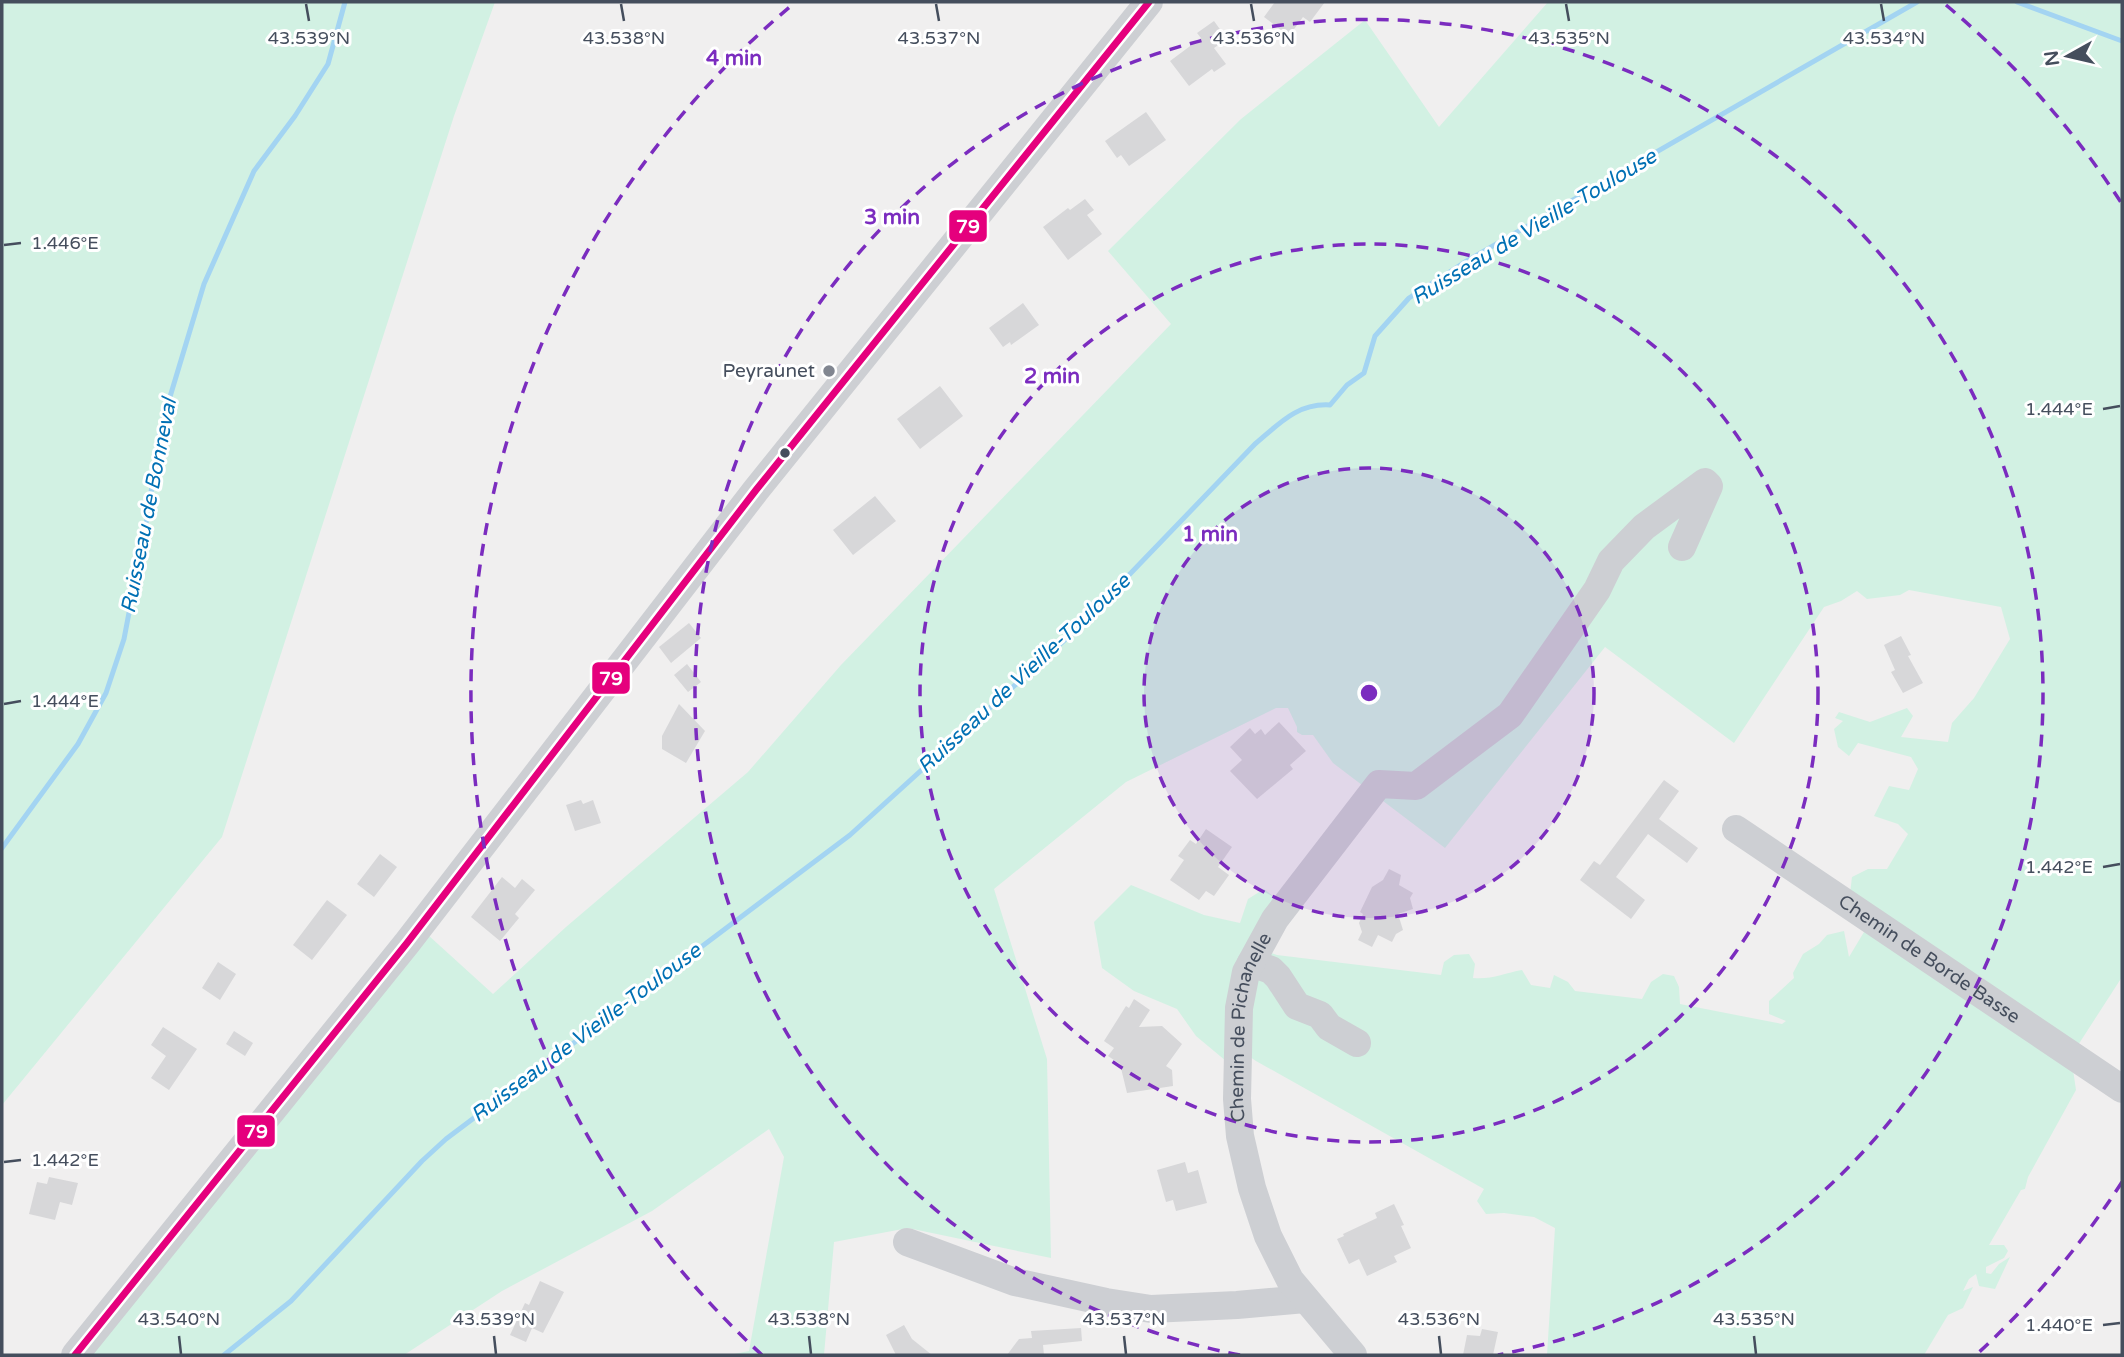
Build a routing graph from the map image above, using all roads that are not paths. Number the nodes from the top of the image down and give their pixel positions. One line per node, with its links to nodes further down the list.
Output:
1 (1149, 2): 9 (street)
2 (1682, 547): 4 (street, Chemin de Pichanelle)
3 (1736, 829): 6 (street, Chemin de Borde Basse)
4 (1251, 963): 5 (street); 8 (street, Chemin de Pichanelle)
5 (1350, 1031)
6 (2122, 1089)
7 (907, 1242): 8 (street)
8 (1306, 1299): 10 (street, Chemin de Pichanelle)
9 (75, 1355)
10 (1353, 1355)

